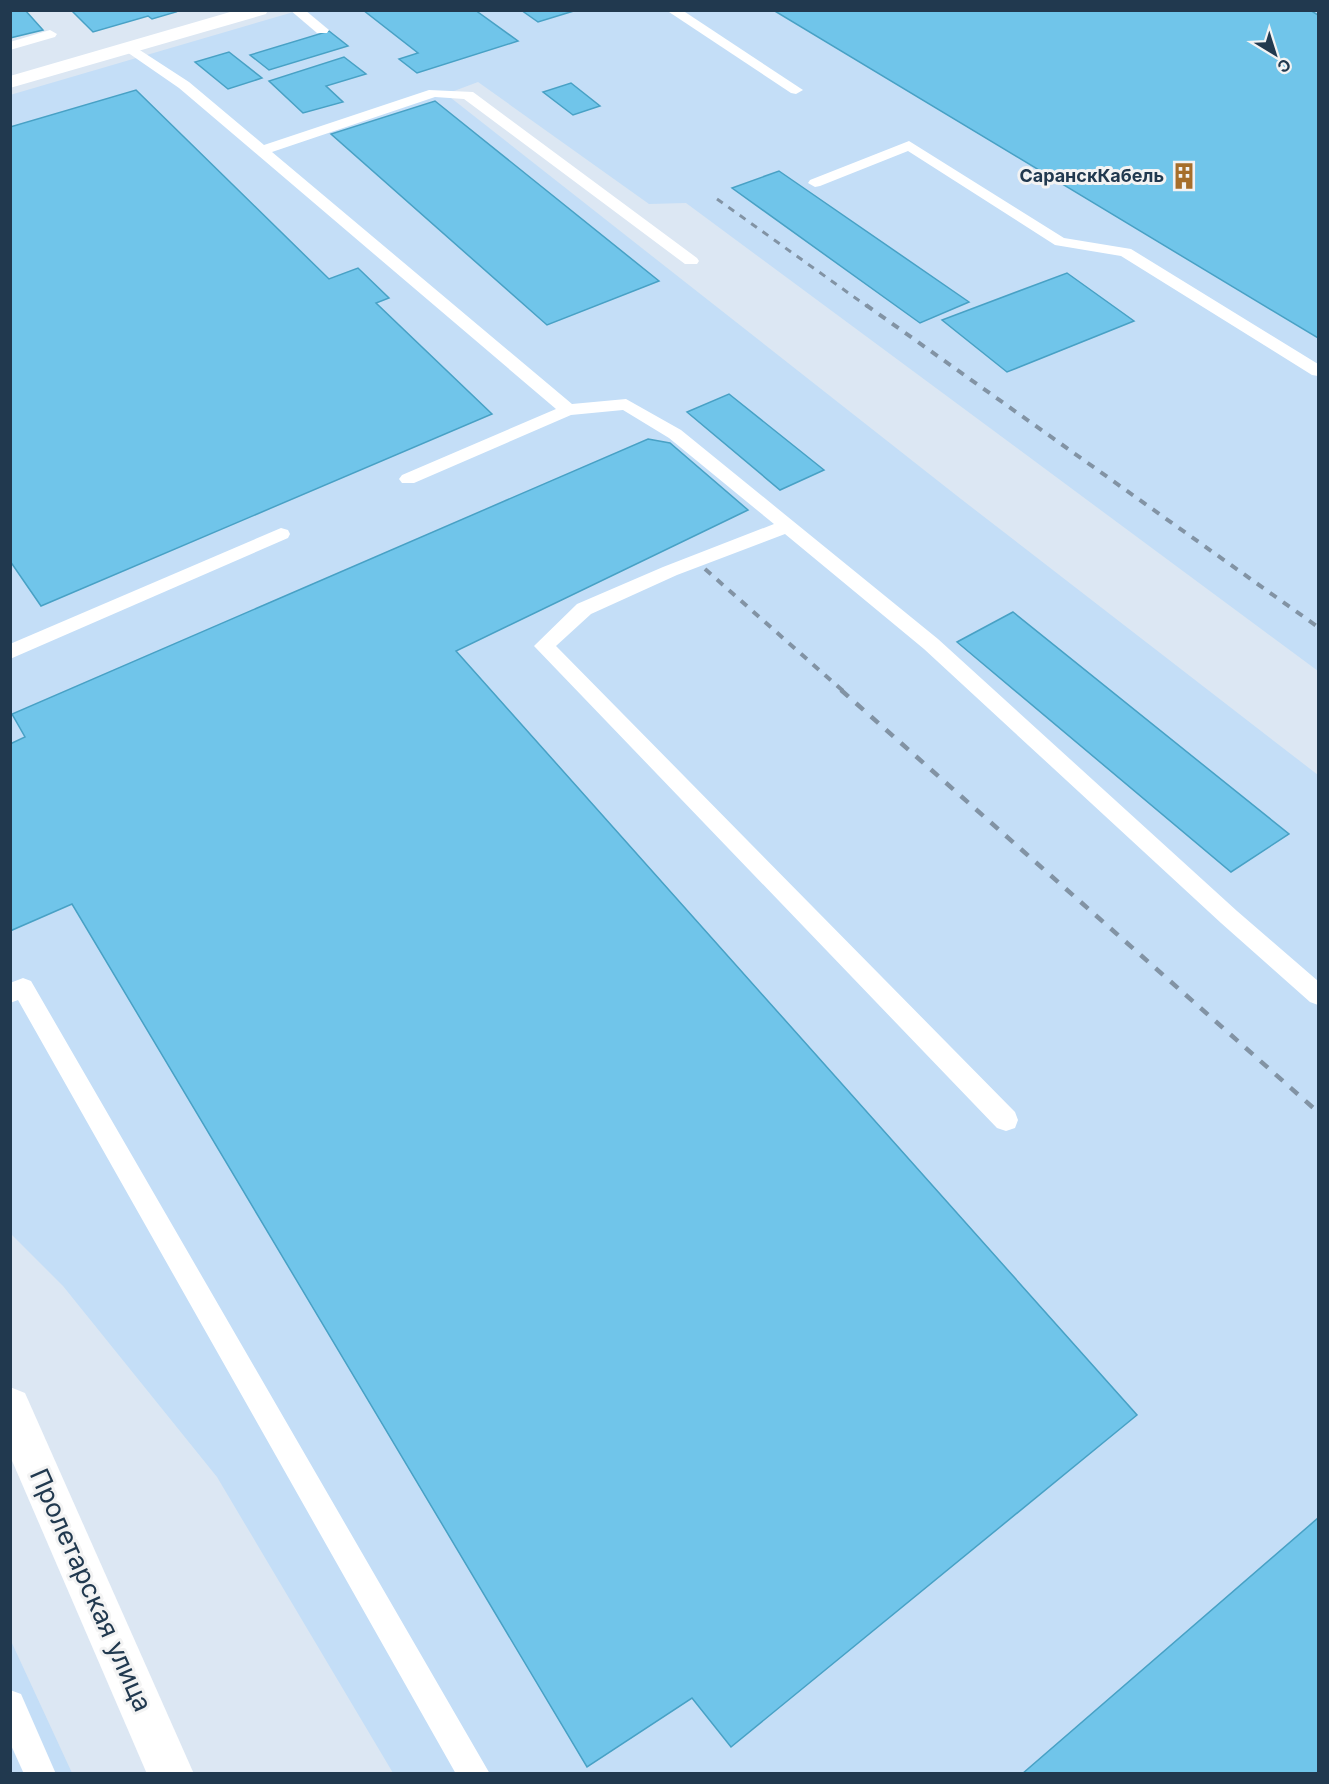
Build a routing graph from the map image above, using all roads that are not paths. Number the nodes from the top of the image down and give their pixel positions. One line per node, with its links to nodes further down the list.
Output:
1 (259, 10): 7 (street)
2 (296, 10): 4 (lane)
3 (672, 10): 9 (lane)
4 (322, 30)
5 (50, 34): 6 (lane)
6 (10, 46)
7 (129, 47): 8 (street); 10 (lane)
8 (10, 81)
9 (796, 90)
10 (262, 150): 12 (lane); 14 (lane)
11 (815, 183): 13 (lane)
12 (691, 261)
13 (1318, 371)
14 (568, 410): 15 (lane); 16 (lane)
15 (408, 479)
16 (787, 526): 20 (lane); 21 (lane)
17 (281, 534): 18 (lane)
18 (10, 652)
19 (10, 993): 26 (lane)
20 (1318, 995)
21 (1006, 1120)
22 (10, 1407): 25 (street, Пролетарская улица)
23 (10, 1705): 24 (lane)
24 (40, 1773)
25 (171, 1773)
26 (474, 1773)

